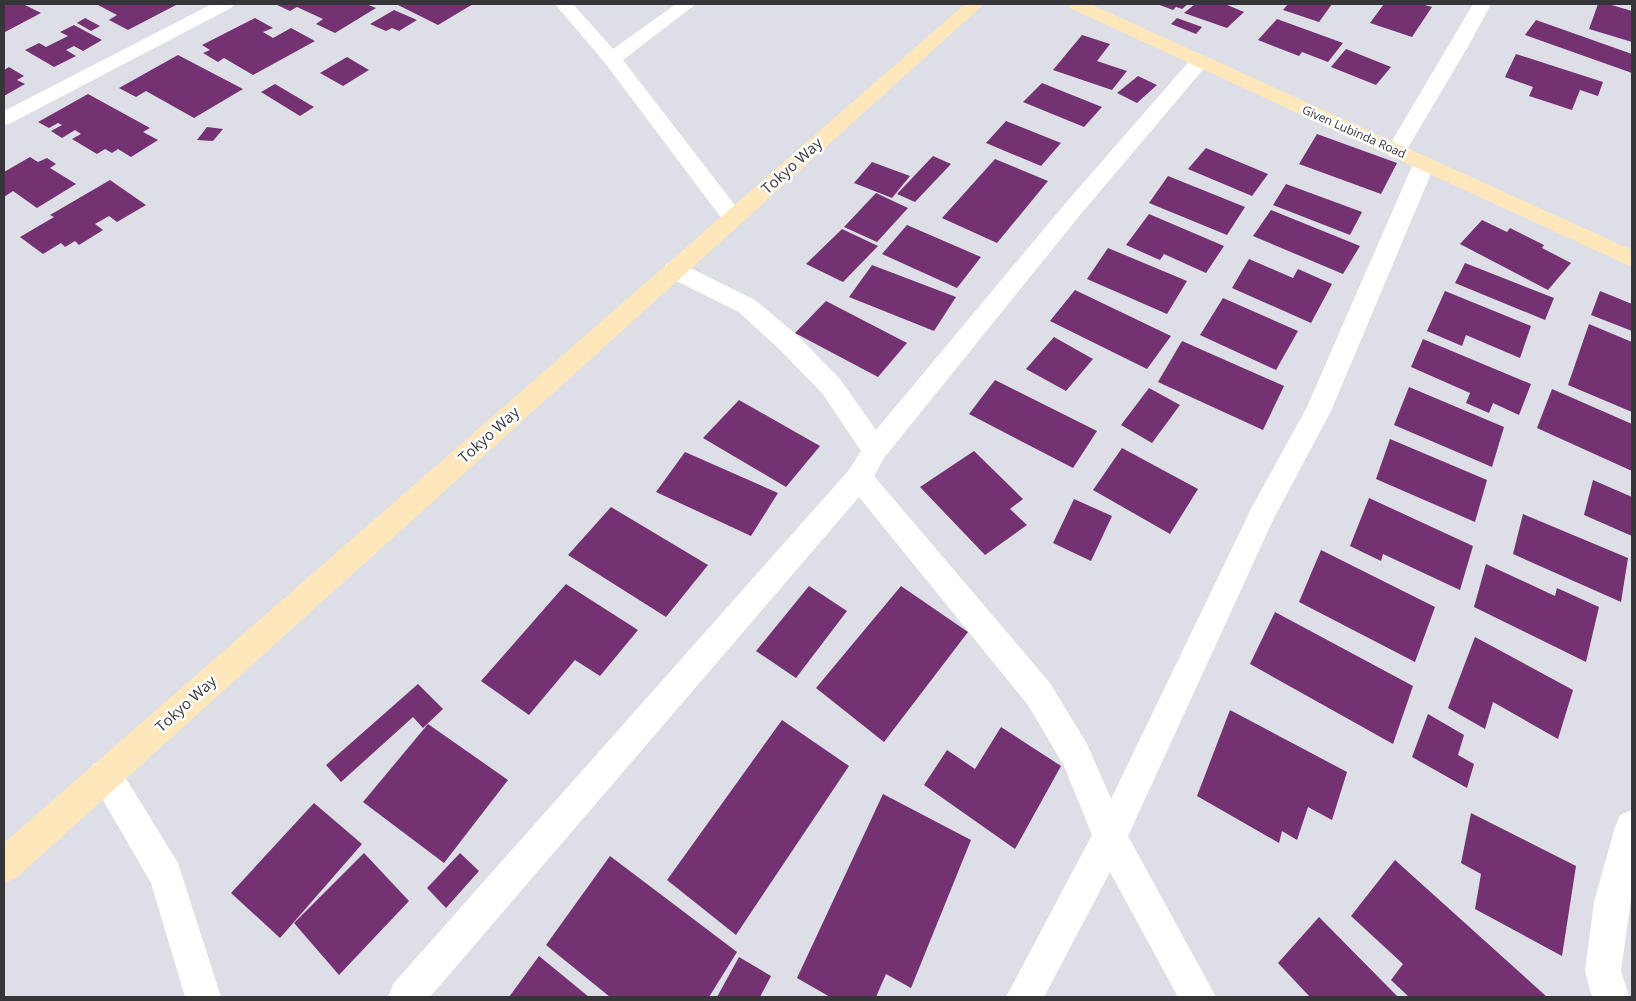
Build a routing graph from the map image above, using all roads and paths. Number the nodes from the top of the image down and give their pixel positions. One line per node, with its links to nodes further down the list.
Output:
1 (225, 4): 9 (street)
2 (564, 4): 7 (street)
3 (687, 4): 7 (street)
4 (975, 4): 12 (main road, Tokyo Way)
5 (1076, 4): 8 (main road, Given Lubinda Road)
6 (1482, 4): 10 (street)
7 (612, 59): 12 (street)
8 (1199, 62): 10 (main road, Given Lubinda Road); 15 (street)
9 (4, 119)
10 (1396, 151): 11 (main road, Given Lubinda Road)
11 (1424, 164): 13 (main road, Given Lubinda Road); 19 (street)
12 (734, 218): 14 (main road, Tokyo Way)
13 (1632, 259)
14 (674, 270): 15 (street); 17 (main road, Tokyo Way)
15 (875, 450): 16 (street)
16 (859, 478): 19 (street); 22 (street)
17 (105, 776): 20 (main road, Tokyo Way); 21 (street)
18 (1632, 827): 25 (street)
19 (1110, 837): 23 (street); 24 (street)
20 (4, 866)
21 (204, 997)
22 (406, 997)
23 (1024, 997)
24 (1198, 997)
25 (1610, 997)

